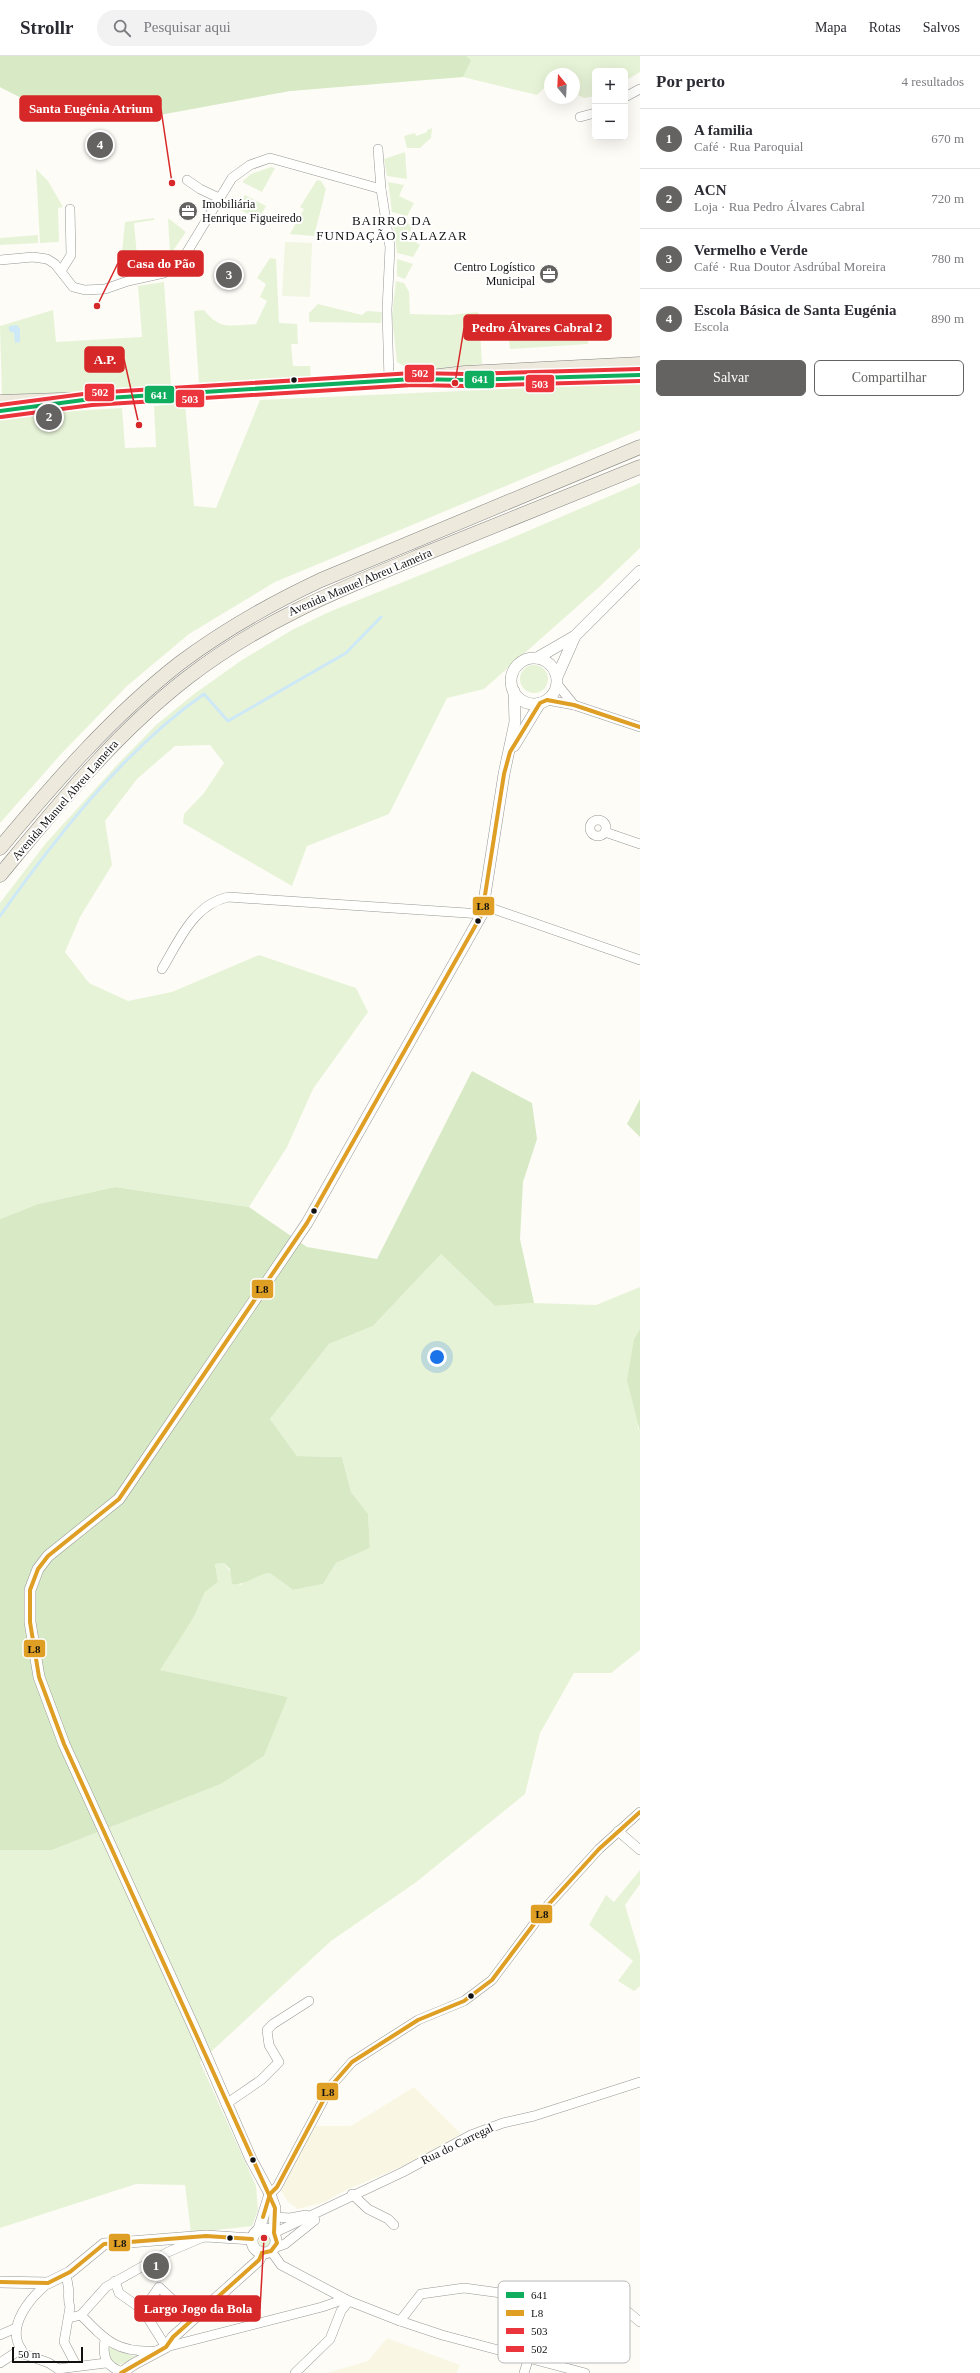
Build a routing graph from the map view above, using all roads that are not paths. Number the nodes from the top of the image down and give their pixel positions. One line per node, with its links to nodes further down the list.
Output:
1 (640, 89): 2 (street)
2 (628, 95)
3 (592, 114): 4 (street)
4 (580, 117)
5 (378, 149): 7 (street)
6 (187, 180): 8 (street)
7 (381, 189): 8 (street); 15 (street)
8 (219, 198): 11 (street)
9 (70, 209): 11 (street)
10 (0, 260): 11 (street)
11 (61, 271)
12 (640, 364): 14 (main road)
13 (640, 375): 14 (main road)
14 (413, 379): 15 (main road)
15 (389, 380): 16 (main road)
16 (91, 399): 17 (main road); 18 (main road)
17 (0, 402)
18 (0, 411)
19 (640, 447): 34 (main road, Avenida Manuel Abreu Lameira)
20 (640, 467): 22 (main road, Avenida Manuel Abreu Lameira)
21 (640, 473): 22 (main road)
22 (601, 482): 35 (main road, Avenida Manuel Abreu Lameira)
23 (640, 571): 24 (street)
24 (575, 636): 25 (street); 26 (street)
25 (537, 658): 26 (street); 27 (street)
26 (557, 681): 28 (street); 29 (street)
27 (514, 691): 28 (street); 31 (street)
28 (543, 701): 29 (street); 31 (street)
29 (574, 705): 30 (street)
30 (640, 727)
31 (510, 752): 36 (street)
32 (605, 832): 33 (street)
33 (640, 844)
34 (0, 848)
35 (0, 874)
36 (483, 910): 37 (street); 38 (street); 44 (street)
37 (640, 960)
38 (162, 969)
39 (640, 1812): 40 (street)
40 (618, 1831): 41 (street); 45 (street)
41 (640, 1850)
42 (309, 2001): 44 (street)
43 (640, 2082): 46 (street, Rua do Carregal)
44 (226, 2104): 45 (street)
45 (270, 2194): 48 (street); 50 (street)
46 (352, 2194): 47 (street, Rua do Carregal); 49 (street)
47 (326, 2209): 48 (street); 51 (street); 54 (street)
48 (275, 2217): 51 (street)
49 (394, 2225)
50 (259, 2230): 51 (street); 53 (street)
51 (274, 2234): 54 (street)
52 (206, 2236): 53 (street); 55 (street); 56 (street)
53 (252, 2239): 54 (street)
54 (269, 2251): 60 (street); 65 (street)
55 (65, 2275): 58 (street); 64 (street)
56 (115, 2281): 61 (street); 63 (street)
57 (0, 2282): 58 (street)
58 (48, 2283): 68 (street)
59 (498, 2293): 66 (street)
60 (347, 2300): 66 (street); 72 (street); 81 (street)
61 (143, 2310): 65 (street); 72 (street)
62 (630, 2314): 67 (street)
63 (81, 2315): 64 (street); 70 (street)
64 (69, 2318): 78 (street)
65 (192, 2318): 72 (street)
66 (400, 2321): 73 (street)
67 (640, 2322)
68 (16, 2328): 69 (street); 71 (street)
69 (0, 2335)
70 (105, 2340): 72 (street); 75 (street)
71 (21, 2349): 74 (street); 79 (street)
72 (162, 2349): 80 (street)
73 (498, 2349)
74 (0, 2362)
75 (106, 2363): 78 (street); 80 (street)
76 (527, 2363): 82 (street)
77 (550, 2363): 83 (street)
78 (76, 2365): 79 (street)
79 (58, 2371)
80 (122, 2372)
81 (295, 2373)
82 (524, 2373)
83 (585, 2373)

